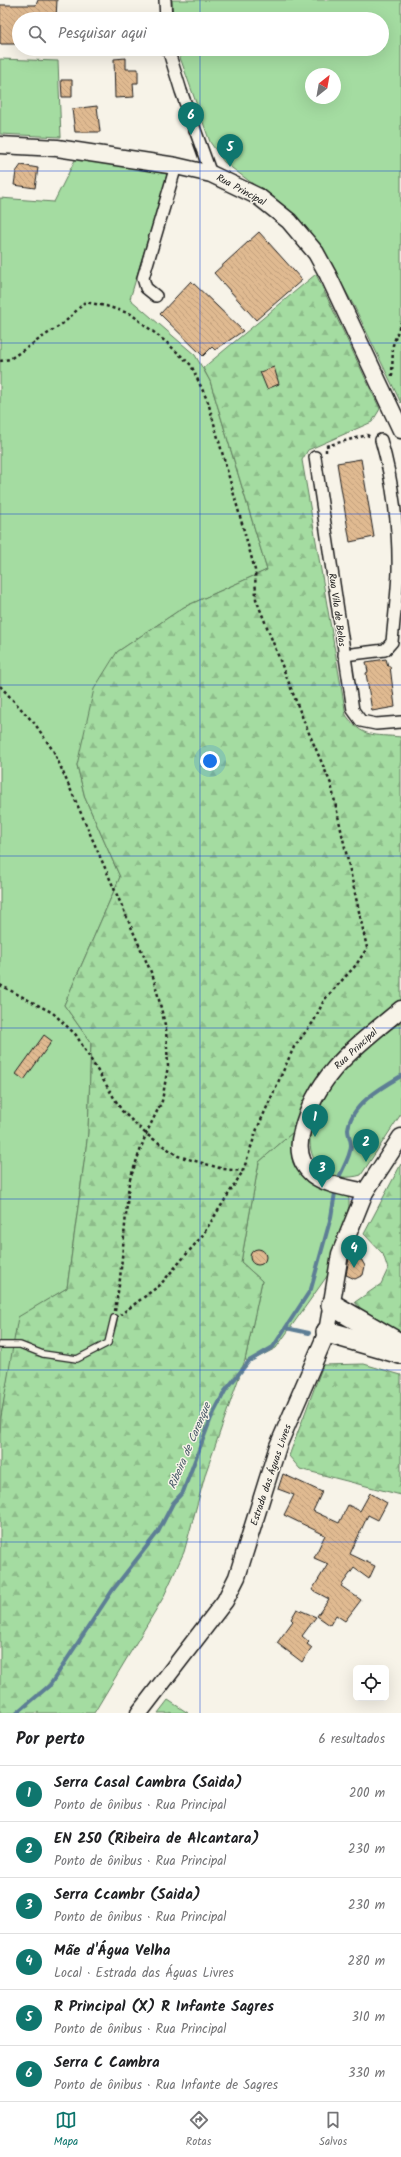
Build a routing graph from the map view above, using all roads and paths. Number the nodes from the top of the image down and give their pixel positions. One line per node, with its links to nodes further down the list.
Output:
1 (165, 0): 2 (street)
2 (166, 12)
3 (170, 56): 6 (street)
4 (0, 145): 5 (street, Rua Principal)
5 (176, 166): 6 (street, Rua Principal); 7 (street)
6 (211, 174): 11 (street, Rua Principal)
7 (156, 296)
8 (401, 322): 10 (path)
9 (0, 362): 21 (path)
10 (394, 383)
11 (401, 430)
12 (381, 440): 13 (path); 14 (street)
13 (315, 457): 14 (street, Rua Vila de Belas)
14 (344, 655): 16 (street, Rua Vila de Belas)
15 (0, 686): 19 (path)
16 (401, 722)
17 (0, 985): 19 (path)
18 (401, 1009): 22 (street, Rua Principal)
19 (146, 1134): 21 (path); 24 (path)
20 (401, 1137): 22 (street, Estrada das Águas Livres)
21 (243, 1171): 24 (path)
22 (365, 1192): 23 (street, Estrada das Águas Livres)
23 (332, 1305): 25 (street, Estrada das Águas Livres); 27 (highway)
24 (114, 1318): 26 (lane)
25 (327, 1332): 28 (highway); 29 (street, Estrada das Águas Livres)
26 (0, 1345)
27 (401, 1345)
28 (401, 1354)
29 (139, 1713)

